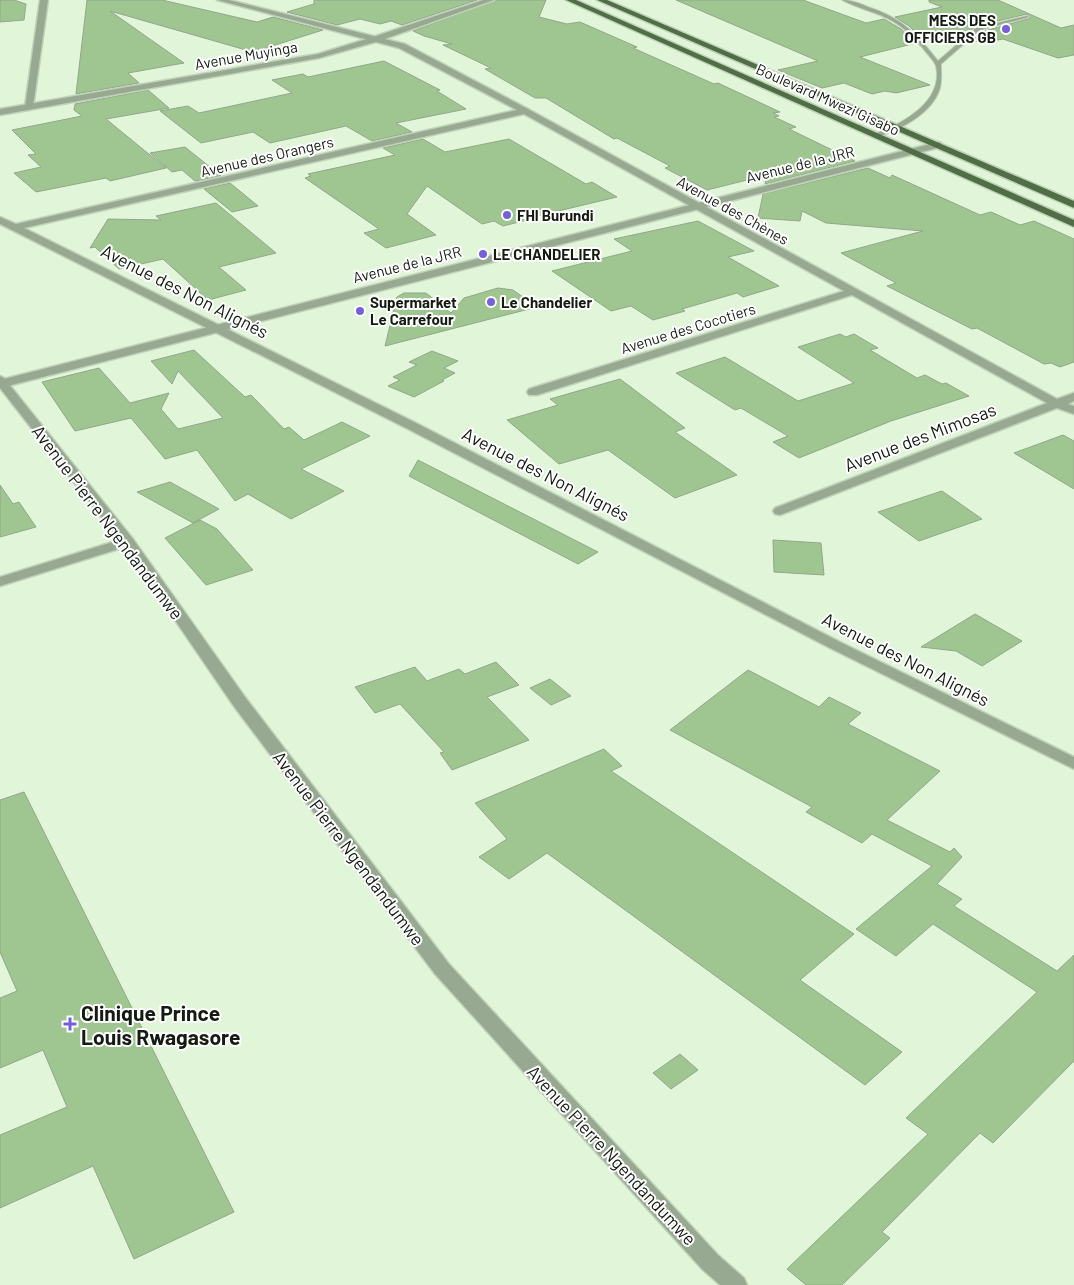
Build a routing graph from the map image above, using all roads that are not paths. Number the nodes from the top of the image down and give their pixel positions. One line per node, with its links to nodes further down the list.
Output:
1 (44, 0): 11 (street)
2 (221, 0): 7 (street, Avenue des Chènes)
3 (490, 0): 9 (street, Avenue Muyinga)
4 (570, 0): 15 (main road, Boulevard Mwezi Gisabo)
5 (601, 0): 14 (main road, Boulevard Mwezi Gisabo)
6 (844, 0): 10 (lane)
7 (246, 3): 9 (street, Avenue des Chènes)
8 (1027, 17): 10 (lane)
9 (376, 39): 11 (street, Avenue Muyinga); 12 (street, Avenue des Chènes)
10 (938, 64): 14 (lane)
11 (29, 107): 13 (street, Avenue Muyinga)
12 (525, 111): 19 (street, Avenue des Chènes); 22 (street, Avenue des Orangers)
13 (0, 112)
14 (898, 128): 15 (lane); 16 (main road, Boulevard Mwezi Gisabo)
15 (877, 135): 17 (main road, Boulevard Mwezi Gisabo)
16 (938, 145): 17 (street, Avenue de la JRR); 18 (main road, Boulevard Mwezi Gisabo)
17 (912, 152): 19 (street, Avenue de la JRR); 21 (main road, Boulevard Mwezi Gisabo)
18 (1074, 205)
19 (694, 206): 23 (street, Avenue des Chènes); 24 (street, Avenue de la JRR)
20 (0, 220): 22 (street, Avenue des Non Alignés)
21 (1074, 224)
22 (16, 227): 24 (street, Avenue des Non Alignés)
23 (852, 292): 26 (street, Avenue des Cocotiers); 28 (street, Avenue des Chènes)
24 (218, 328): 25 (street, Avenue de la JRR); 33 (street, Avenue des Non Alignés)
25 (1, 382): 31 (street, Avenue Pierre Ngendandumwe)
26 (533, 392)
27 (1074, 397): 28 (street, Avenue des Mimosas)
28 (1055, 403): 29 (street, Avenue des Chènes); 30 (street, Avenue des Mimosas)
29 (1074, 410)
30 (780, 511)
31 (128, 542): 32 (street); 34 (street, Avenue Pierre Ngendandumwe)
32 (0, 582)
33 (1074, 764)
34 (736, 1285)

